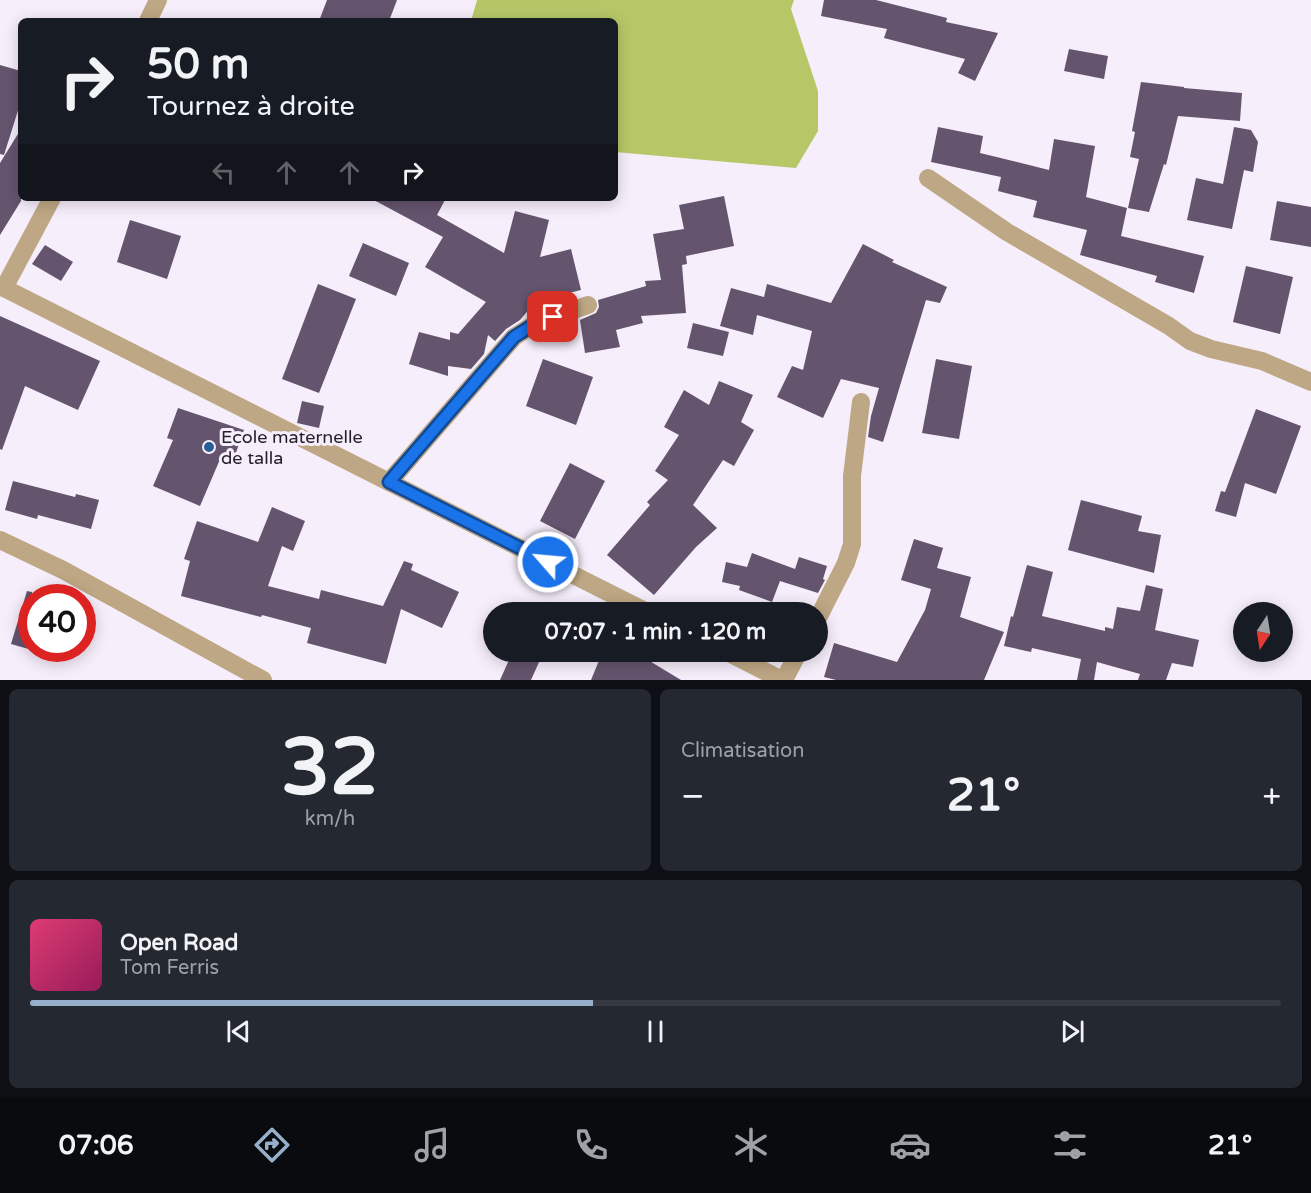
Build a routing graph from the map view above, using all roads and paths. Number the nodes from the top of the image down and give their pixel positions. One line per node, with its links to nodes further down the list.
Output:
1 (158, 0): 2 (street)
2 (149, 18)
3 (928, 177): 7 (street)
4 (50, 201): 5 (street)
5 (2, 287): 9 (street)
6 (588, 305): 9 (street)
7 (1311, 382)
8 (861, 402): 12 (street)
9 (389, 482): 11 (street)
10 (0, 540): 15 (street)
11 (627, 602)
12 (826, 602)
13 (747, 662): 16 (street)
14 (794, 662): 16 (street)
15 (264, 680)
16 (783, 680)

